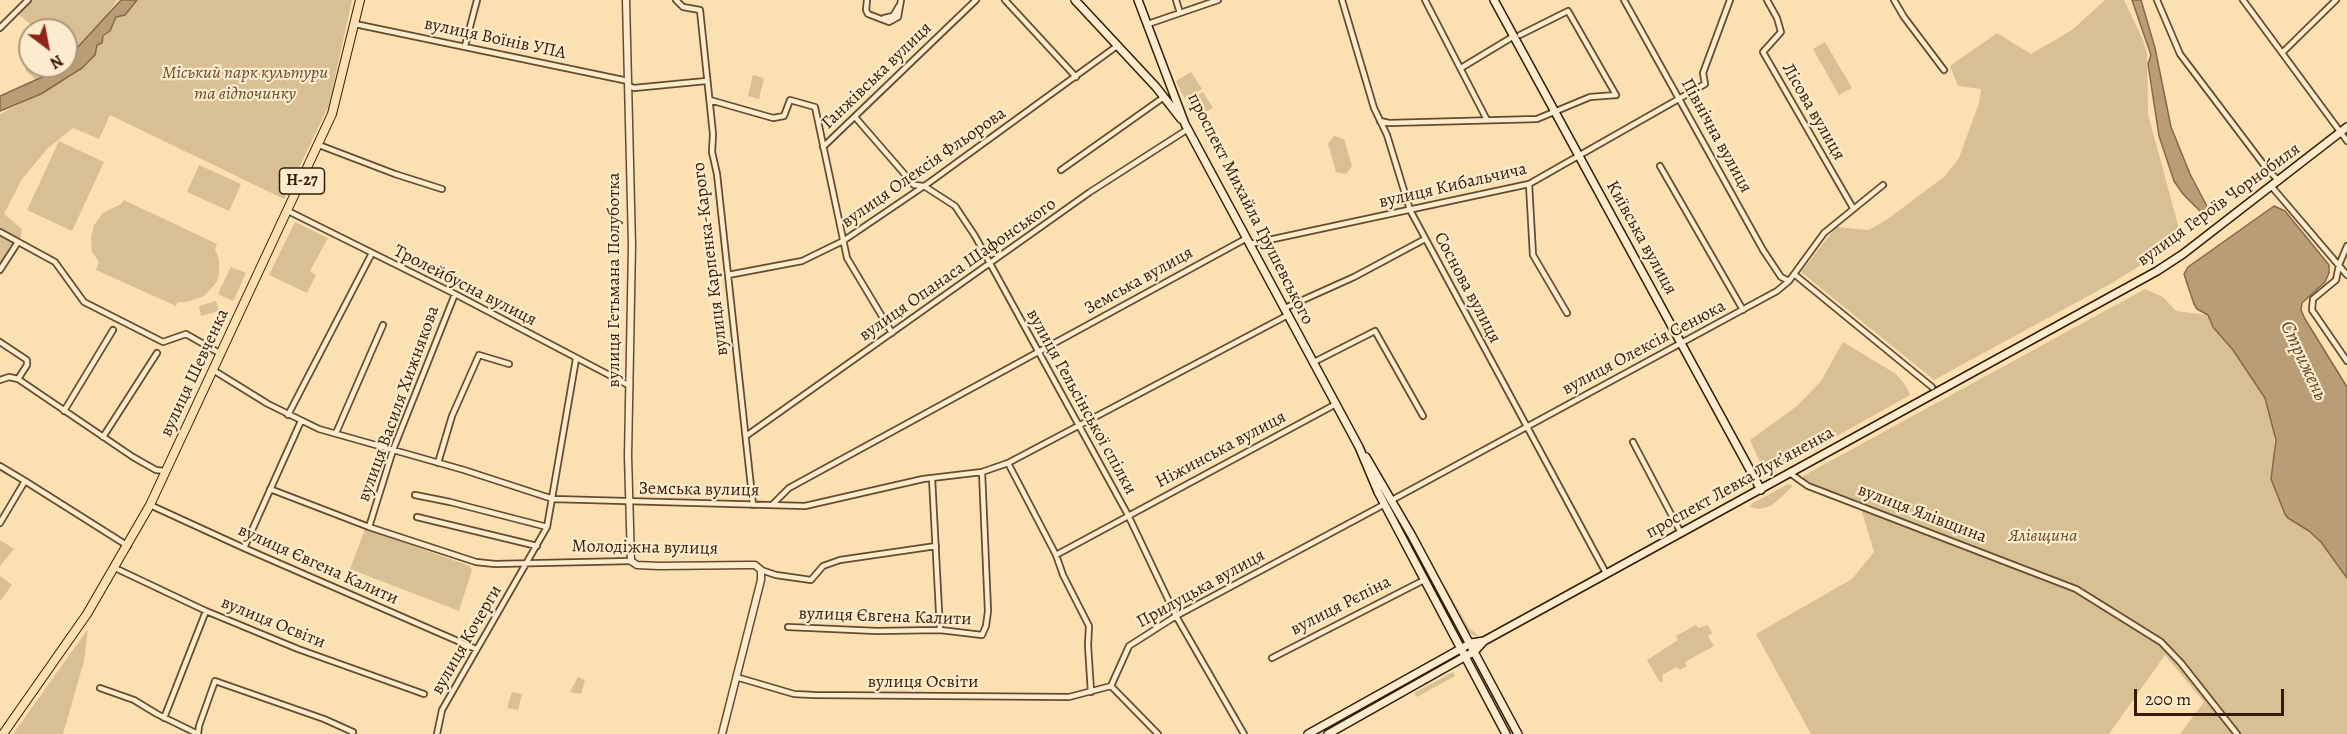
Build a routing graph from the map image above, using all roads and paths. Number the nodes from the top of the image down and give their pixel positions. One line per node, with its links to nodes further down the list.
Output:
1 (28, 0): 27 (street)
2 (360, 0): 25 (main road, вулиця Шевченка / Н-27)
3 (477, 0): 29 (street)
4 (627, 0): 37 (street, вулиця Гетьмана Полуботка)
5 (675, 0): 36 (street, вулиця Карпенка-Карого)
6 (867, 0): 7 (street)
7 (901, 0)
8 (976, 0): 43 (street, Ганжівська вулиця)
9 (1005, 0): 34 (street)
10 (1075, 0): 30 (main road)
11 (1138, 0): 26 (main road, проспект Михайла Грушевського)
12 (1176, 0): 24 (street)
13 (1218, 0): 24 (street)
14 (1342, 0): 45 (street, Соснова вулиця)
15 (1425, 0): 32 (street)
16 (1494, 0): 28 (main road, Київська вулиця)
17 (1624, 0): 40 (street, Північна вулиця)
18 (1730, 0): 40 (street, вулиця Кибальчича)
19 (1767, 0): 60 (street, Лісова вулиця)
20 (1894, 0): 33 (street)
21 (2157, 0): 54 (street)
22 (2243, 0): 31 (street)
23 (2336, 0): 31 (street)
24 (1180, 13): 26 (street)
25 (355, 24): 29 (street, вулиця Воїнів УПА); 49 (main road, вулиця Шевченка / Н-27)
26 (1148, 24): 35 (main road, проспект Михайла Грушевського)
27 (0, 28)
28 (1517, 36): 32 (street); 42 (main road, Київська вулиця); 42 (street)
29 (465, 46): 37 (street, вулиця Воїнів УПА)
30 (1117, 46): 34 (street, вулиця Олексія Фльорова); 38 (main road)
31 (2283, 52): 47 (street)
32 (1461, 68): 44 (street)
33 (1944, 70)
34 (1076, 77): 57 (street, вулиця Олексія Фльорова)
35 (1168, 80): 38 (main road); 46 (main road, проспект Михайла Грушевського)
36 (706, 81): 37 (street, вулиця Воїнів УПА); 41 (street, вулиця Карпенка-Карого)
37 (629, 83): 97 (street, вулиця Гетьмана Полуботка)
38 (1156, 87): 39 (main road)
39 (1164, 97): 46 (main road); 53 (street)
40 (1679, 99): 51 (street, вулиця Кибальчича); 76 (street, Північна вулиця)
41 (710, 100): 50 (street); 74 (street, вулиця Карпенка-Карого)
42 (1555, 112): 44 (street); 51 (main road, Київська вулиця)
43 (855, 117): 50 (street, Ганжівська вулиця); 57 (street, вулиця Гельсінської спілки)
44 (1487, 120): 45 (street)
45 (1380, 121): 61 (street, Соснова вулиця)
46 (1187, 127): 66 (main road, проспект Михайла Грушевського); 70 (street, вулиця Опанаса Шафонського)
47 (2344, 130): 48 (street); 54 (main road, вулиця Героїв Чорнобиля)
48 (2347, 141)
49 (319, 145): 59 (street); 62 (main road, вулиця Шевченка / Н-27)
50 (823, 147): 65 (street)
51 (1579, 156): 55 (street, вулиця Кибальчича); 85 (main road, Київська вулиця)
52 (1660, 166): 78 (street)
53 (1061, 170)
54 (2279, 181): 58 (main road, вулиця Героїв Чорнобиля)
55 (1529, 184): 61 (street, вулиця Кибальчича); 80 (street)
56 (1882, 185): 60 (street, вулиця Олексія Сенюка)
57 (924, 186): 65 (street, вулиця Олексія Фльорова); 70 (street, вулиця Гельсінської спілки)
58 (2272, 187): 71 (street); 87 (main road, вулиця Героїв Чорнобиля)
59 (442, 189)
60 (1853, 208): 73 (street, вулиця Олексія Сенюка)
61 (1410, 210): 64 (street, Соснова вулиця); 66 (street, вулиця Кибальчича)
62 (288, 211): 69 (street, Тролейбусна вулиця); 89 (main road, вулиця Шевченка / Н-27)
63 (0, 232): 67 (street)
64 (1425, 239): 79 (street); 105 (street, Соснова вулиця)
65 (843, 241): 74 (street, вулиця Олексія Фльорова); 83 (street)
66 (1248, 241): 79 (main road, проспект Михайла Грушевського); 86 (street, Земська вулиця)
67 (18, 242): 72 (street); 89 (street)
68 (2347, 246): 71 (street)
69 (372, 253): 77 (street, Тролейбусна вулиця); 101 (street)
70 (990, 264): 83 (street, вулиця Опанаса Шафонського); 86 (street, вулиця Гельсінської спілки)
71 (2338, 265): 75 (street); 91 (street)
72 (0, 270)
73 (1794, 274): 76 (street, вулиця Олексія Сенюка); 98 (street)
74 (728, 275): 107 (street, вулиця Карпенка-Карого)
75 (2347, 275)
76 (1789, 281): 78 (street, вулиця Олексія Сенюка)
77 (455, 294): 90 (street, Тролейбусна вулиця); 111 (street, вулиця Василя Хижнякова)
78 (1743, 310): 85 (street, вулиця Олексія Сенюка)
79 (1287, 312): 92 (main road, проспект Михайла Грушевського); 104 (street)
80 (1567, 313)
81 (383, 325): 106 (street)
82 (113, 330): 100 (street)
83 (892, 333): 107 (street, вулиця Опанаса Шафонського)
84 (0, 342): 95 (street)
85 (1681, 342): 105 (street, вулиця Олексія Сенюка); 121 (main road, Київська вулиця)
86 (1038, 351): 104 (street, вулиця Гельсінської спілки); 129 (street, Земська вулиця)
87 (2010, 352): 117 (main road, проспект Левка Лукʼяненка)
88 (157, 353): 108 (street)
89 (221, 354): 94 (main road, вулиця Шевченка / Н-27)
90 (576, 359): 97 (street, Тролейбусна вулиця); 123 (street, вулиця Кочерги)
91 (2347, 361)
92 (1314, 362): 99 (main road, проспект Михайла Грушевського); 102 (street)
93 (509, 364): 112 (street)
94 (213, 370): 101 (street, Земська вулиця); 115 (main road, вулиця Шевченка / Н-27)
95 (18, 379): 96 (street); 100 (street)
96 (0, 380)
97 (630, 386): 125 (street, вулиця Гетьмана Полуботка)
98 (1932, 387)
99 (1336, 404): 110 (main road, проспект Михайла Грушевського); 130 (street, Ніжинська вулиця)
100 (64, 411): 108 (street)
101 (288, 415): 103 (street, Земська вулиця)
102 (1423, 416)
103 (301, 421): 106 (street, Земська вулиця); 120 (street)
104 (1078, 426): 113 (street); 130 (street, вулиця Гельсінської спілки)
105 (1526, 427): 124 (street, вулиця Олексія Сенюка); 145 (street, Соснова вулиця)
106 (336, 433): 111 (street, Земська вулиця)
107 (746, 436): 128 (street, вулиця Карпенка-Карого)
108 (103, 437): 115 (street)
109 (1633, 442): 135 (street)
110 (1359, 447): 124 (main road, проспект Михайла Грушевського); 126 (main road, проспект Михайла Грушевського)
111 (393, 450): 112 (street, Земська вулиця); 133 (street, вулиця Василя Хижнякова)
112 (438, 463): 123 (street, Земська вулиця)
113 (1008, 463): 116 (street); 140 (street)
114 (0, 466): 119 (street)
115 (165, 471): 127 (main road, вулиця Шевченка / Н-27)
116 (982, 472): 118 (street); 150 (street, вулиця Євгена Калити)
117 (1791, 474): 121 (main road, проспект Левка Лукʼяненка); 175 (street, вулиця Ялівщина)
118 (932, 478): 129 (street); 138 (street)
119 (25, 482): 132 (street); 136 (street)
120 (270, 489): 133 (street, вулиця Василя Хижнякова); 139 (street)
121 (1761, 490): 135 (main road, проспект Левка Лукʼяненка)
122 (415, 495): 134 (street)
123 (553, 499): 125 (street, Земська вулиця); 134 (street, вулиця Кочерги)
124 (1392, 500): 126 (main road); 152 (main road, проспект Михайла Грушевського)
125 (628, 502): 128 (street, Земська вулиця); 141 (street, вулиця Гетьмана Полуботка)
126 (1385, 504): 146 (main road, проспект Михайла Грушевського); 148 (street, Прилуцька вулиця)
127 (150, 505): 136 (main road, вулиця Шевченка / Н-27); 139 (street, вулиця Євгена Калити)
128 (753, 505): 129 (street, Земська вулиця)
129 (772, 505)
130 (1128, 515): 140 (street, Ніжинська вулиця); 148 (street, вулиця Гельсінської спілки)
131 (417, 517): 137 (street)
132 (0, 523)
133 (369, 527): 142 (street, вулиця Кочерги)
134 (547, 527): 137 (street, вулиця Кочерги)
135 (1681, 533): 145 (main road, проспект Левка Лукʼяненка)
136 (128, 546): 143 (main road, вулиця Шевченка / Н-27)
137 (537, 546): 142 (street, вулиця Кочерги)
138 (936, 546): 144 (street); 150 (street)
139 (244, 548): 154 (street, вулиця Євгена Калити)
140 (1056, 555): 161 (street)
141 (631, 561): 142 (street, Молодіжна вулиця); 144 (street, Молодіжна вулиця)
142 (528, 562): 154 (street, вулиця Кочерги)
143 (115, 568): 147 (street, вулиця Освіти); 164 (main road, вулиця Шевченка / Н-27)
144 (761, 570): 158 (street)
145 (1606, 573): 151 (main road, проспект Левка Лукʼяненка)
146 (1424, 580): 153 (main road, проспект Михайла Грушевського); 157 (street, вулиця Рєпіна)
147 (206, 611): 162 (street, вулиця Освіти); 163 (street)
148 (1176, 616): 159 (street, Прилуцька вулиця); 170 (street, вулиця Гельсінської спілки)
149 (788, 627): 150 (street, вулиця Євгена Калити)
150 (940, 630)
151 (1484, 641): 152 (main road, проспект Левка Лукʼяненка); 155 (main road, проспект Левка Лукʼяненка)
152 (1471, 643): 153 (main road, проспект Левка Лукʼяненка); 155 (main road, проспект Михайла Грушевського)
153 (1461, 648): 156 (main road, проспект Михайла Грушевського); 171 (main road, проспект Левка Лукʼяненка)
154 (477, 649): 167 (street, вулиця Кочерги)
155 (1475, 651): 156 (main road, проспект Левка Лукʼяненка); 174 (main road, проспект Михайла Грушевського)
156 (1465, 657): 172 (main road, проспект Левка Лукʼяненка); 173 (main road, проспект Михайла Грушевського)
157 (1272, 658)
158 (736, 677): 161 (street, вулиця Освіти); 168 (street)
159 (1111, 686): 161 (street, вулиця Освіти); 169 (street)
160 (100, 688): 163 (street)
161 (1091, 692)
162 (424, 694)
163 (164, 718): 165 (street)
164 (3, 734)
165 (198, 734): 166 (street)
166 (352, 734)
167 (437, 734)
168 (722, 734)
169 (1158, 734)
170 (1244, 734)
171 (1308, 734)
172 (1328, 734)
173 (1506, 734)
174 (1518, 734)
175 (2237, 734)

